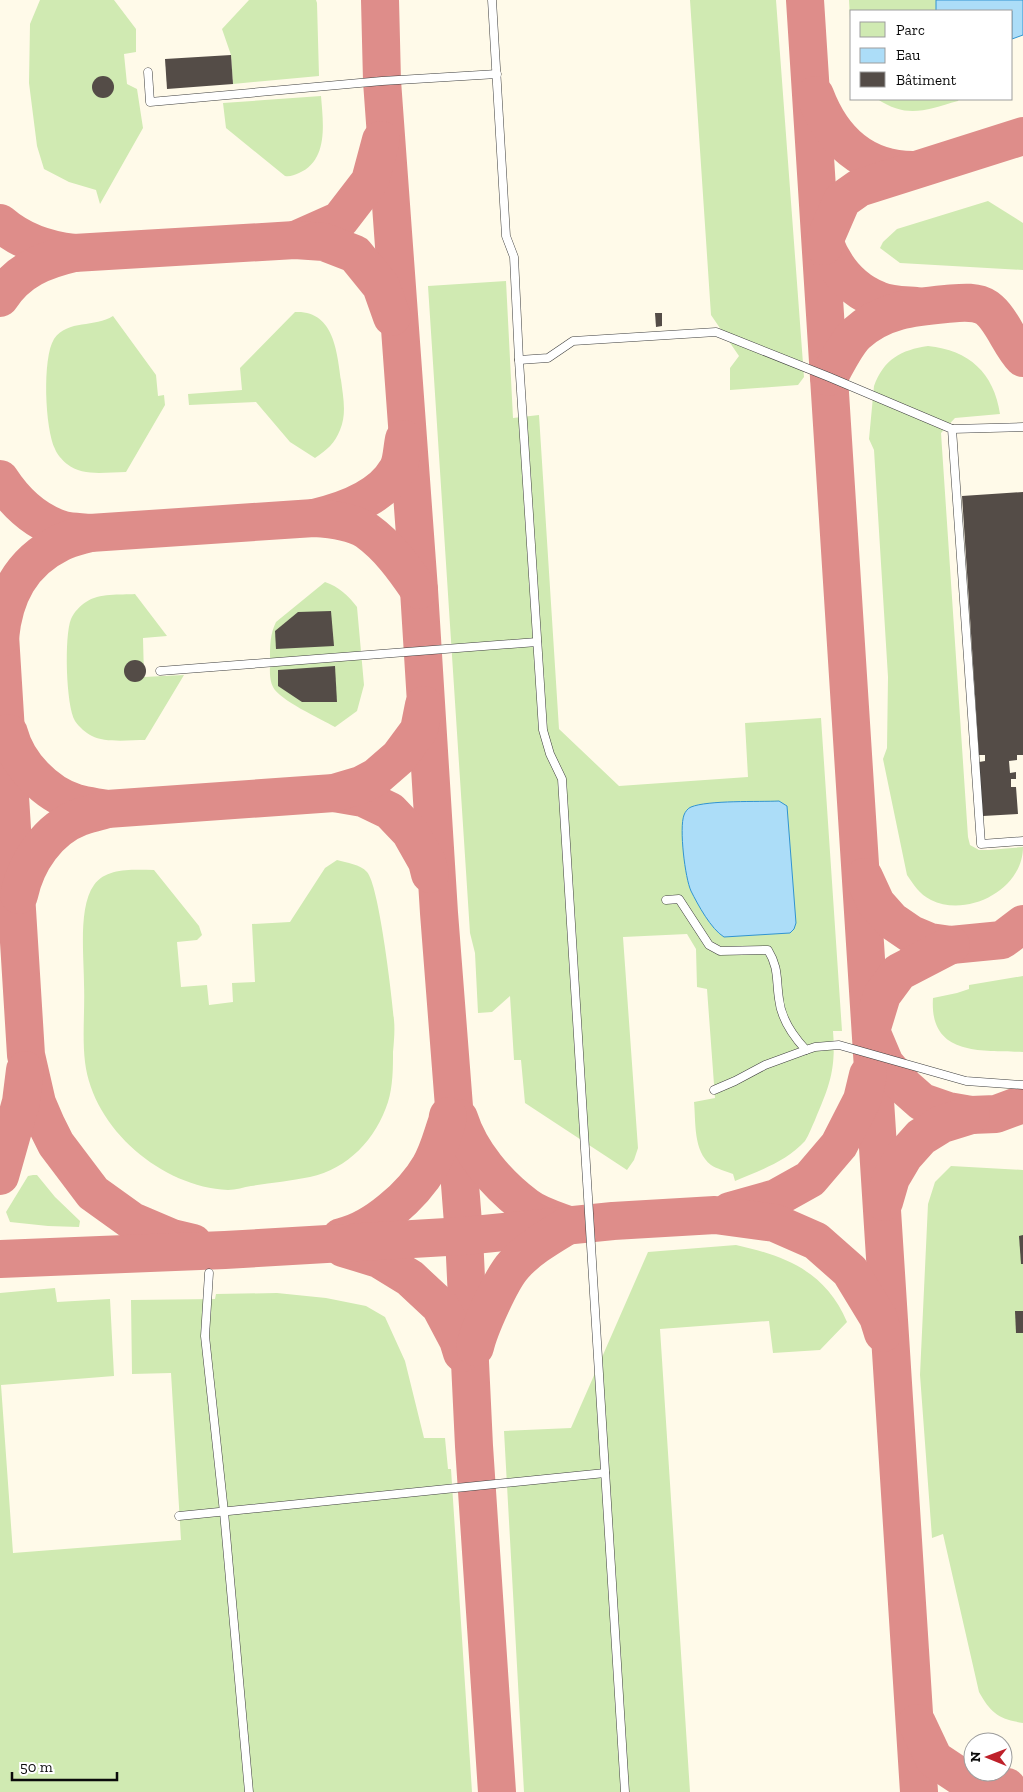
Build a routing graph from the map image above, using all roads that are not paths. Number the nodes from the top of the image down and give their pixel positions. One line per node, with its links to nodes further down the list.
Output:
1 (492, 0): 3 (lane)
2 (148, 72): 3 (lane)
3 (497, 74): 4 (lane)
4 (519, 360): 6 (lane); 7 (lane)
5 (1023, 427): 6 (lane)
6 (952, 428): 9 (lane)
7 (537, 642): 8 (lane); 15 (lane)
8 (160, 671)
9 (1023, 842)
10 (666, 900): 11 (lane)
11 (806, 1050): 12 (lane); 13 (lane)
12 (1023, 1086)
13 (714, 1090)
14 (209, 1273): 16 (lane)
15 (605, 1474): 16 (lane); 19 (lane)
16 (224, 1512): 17 (lane); 18 (lane)
17 (179, 1516)
18 (249, 1792)
19 (625, 1792)

